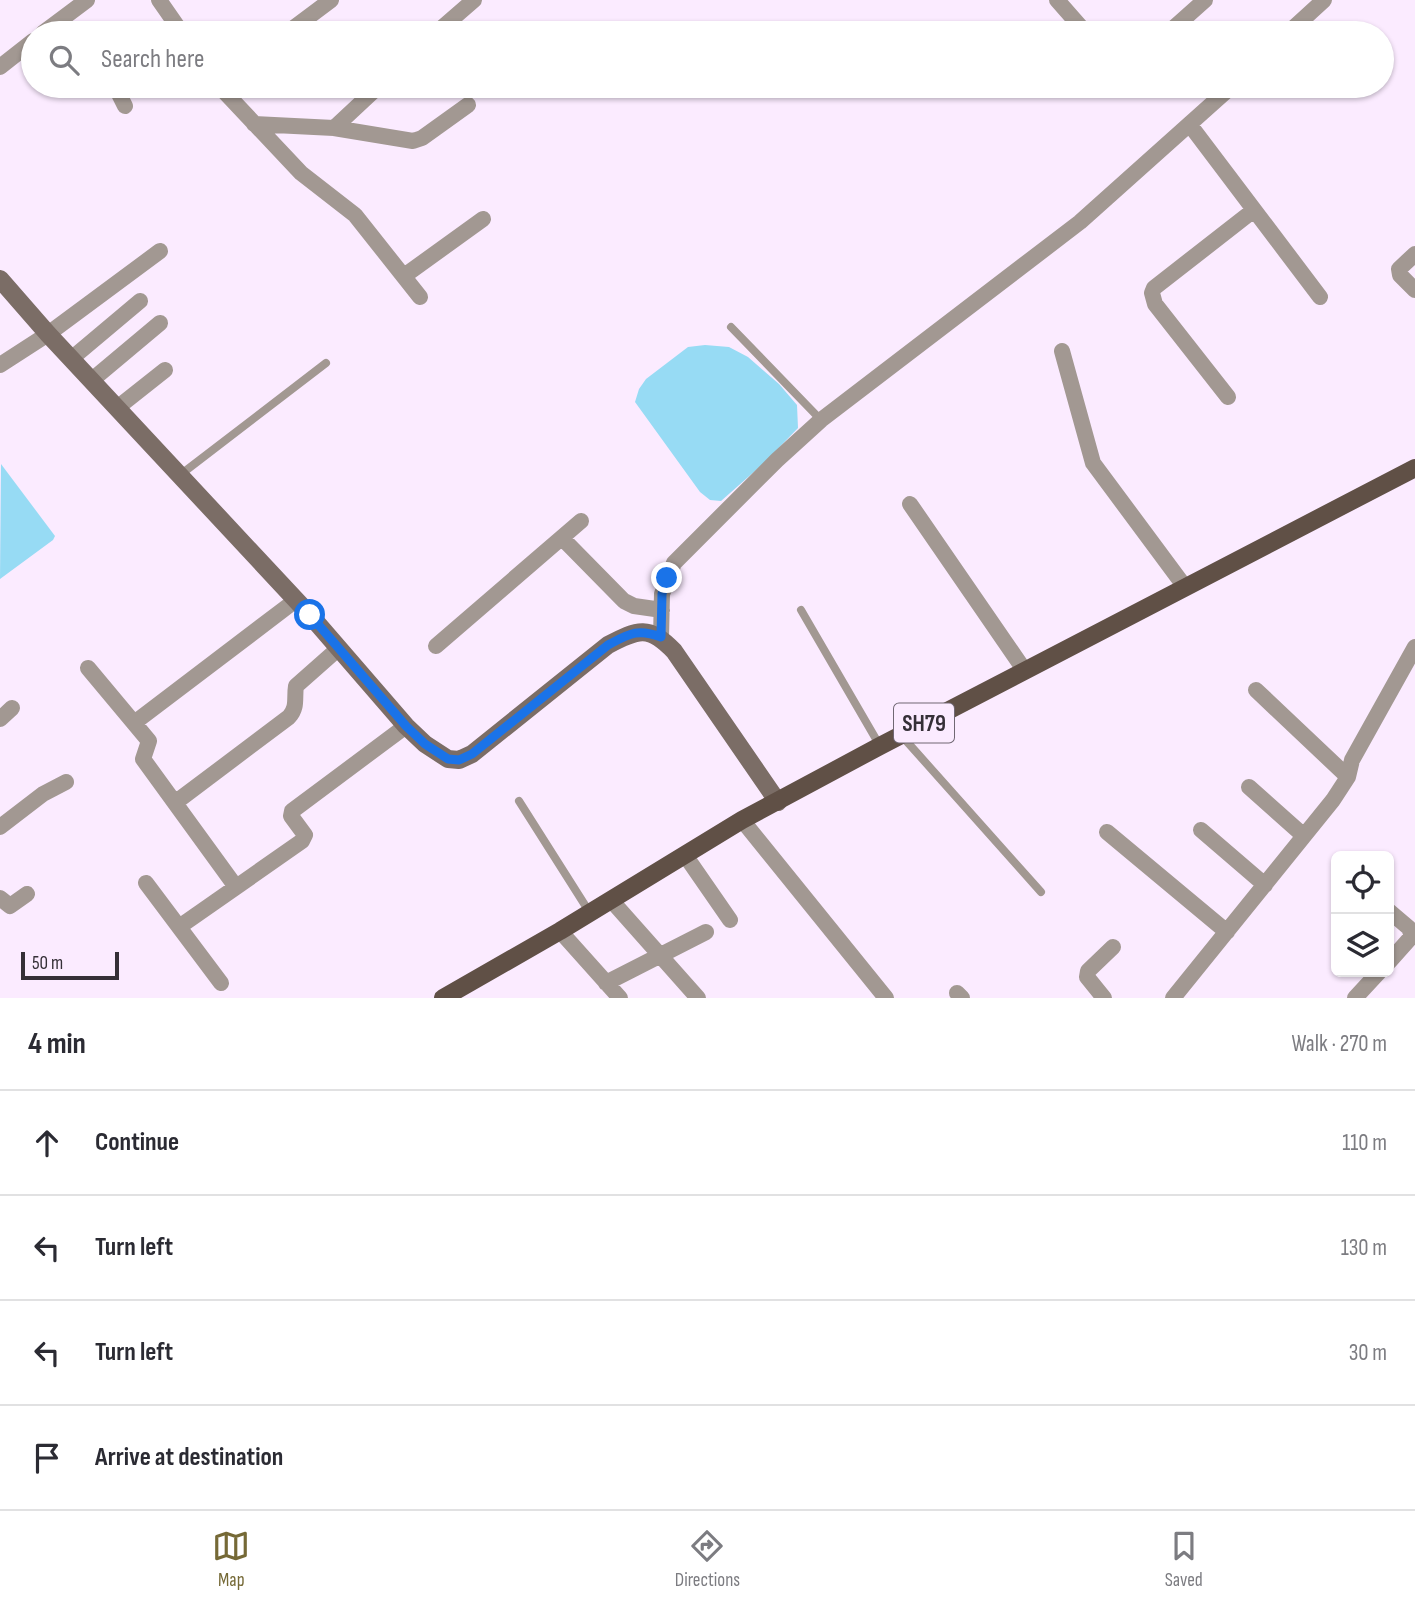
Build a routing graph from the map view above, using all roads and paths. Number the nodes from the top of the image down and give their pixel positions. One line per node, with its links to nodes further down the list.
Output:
1 (88, 0): 8 (street)
2 (159, 0): 9 (street)
3 (331, 0): 10 (street)
4 (474, 0): 11 (street)
5 (1057, 0): 12 (street)
6 (1205, 0): 13 (street)
7 (1324, 0): 14 (street)
8 (69, 21)
9 (174, 21)
10 (303, 21)
11 (450, 21)
12 (1074, 21)
13 (1181, 21)
14 (1302, 21)
15 (21, 50): 16 (street)
16 (0, 67)
17 (121, 98): 22 (street)
18 (230, 98): 23 (street)
19 (366, 98): 25 (street)
20 (1219, 98): 24 (street)
21 (468, 105): 25 (street)
22 (125, 106)
23 (254, 124): 25 (street); 30 (street)
24 (1190, 125): 26 (street); 47 (street)
25 (334, 128)
26 (1254, 210): 34 (street); 45 (street)
27 (483, 219): 30 (street)
28 (160, 251): 38 (street)
29 (1415, 254): 32 (street)
30 (404, 276): 33 (street)
31 (0, 279): 38 (main road)
32 (1415, 290)
33 (420, 297)
34 (1320, 297)
35 (140, 301): 40 (street)
36 (160, 323): 44 (street)
37 (731, 327): 47 (lane)
38 (48, 334): 40 (main road); 42 (street)
39 (1062, 351): 53 (street)
40 (71, 359): 44 (main road)
41 (326, 363): 49 (lane)
42 (0, 365)
43 (165, 370): 46 (street)
44 (92, 380): 46 (main road)
45 (1228, 397)
46 (117, 408): 49 (main road)
47 (821, 420): 55 (street)
48 (1415, 468): 53 (main road, SH79)
49 (180, 475): 54 (main road)
50 (911, 504): 62 (street)
51 (581, 521): 52 (street)
52 (562, 538): 55 (street); 58 (street)
53 (1185, 587): 62 (main road, SH79)
54 (296, 600): 60 (main road); 64 (street)
55 (662, 610): 57 (street)
56 (802, 610): 67 (lane)
57 (661, 637): 65 (main road); 73 (main road)
58 (436, 646)
59 (1415, 647): 68 (street)
60 (338, 648): 65 (main road); 71 (street)
61 (88, 668): 64 (street)
62 (1025, 671): 66 (main road, SH79)
63 (1256, 691): 68 (street)
64 (134, 723): 71 (street)
65 (406, 726): 82 (street)
66 (901, 735): 67 (main road, SH79); 83 (lane)
67 (880, 746): 73 (main road, SH79)
68 (1348, 777): 78 (street)
69 (66, 782): 75 (street)
70 (1249, 787): 78 (street)
71 (176, 802): 82 (street)
72 (519, 802): 87 (lane)
73 (778, 802): 74 (main road, SH79)
74 (742, 820): 79 (main road, SH79); 104 (street)
75 (0, 827)
76 (1201, 830): 81 (street)
77 (1107, 832): 93 (street)
78 (1304, 836): 81 (street)
79 (685, 855): 86 (main road, SH79); 89 (street)
80 (146, 883): 90 (street)
81 (1265, 885): 93 (street)
82 (236, 887): 90 (street)
83 (1041, 892)
84 (27, 894): 85 (street)
85 (0, 898)
86 (611, 900): 87 (main road, SH79); 96 (street)
87 (590, 913): 91 (main road, SH79)
88 (1393, 914): 94 (street)
89 (730, 920)
90 (179, 928): 99 (street)
91 (560, 931): 100 (street); 101 (main road, SH79)
92 (706, 932): 96 (street)
93 (1227, 932): 106 (street)
94 (1414, 937): 97 (street)
95 (1114, 947): 105 (street)
96 (661, 955): 100 (street); 103 (street)
97 (1394, 956)
98 (1374, 977): 107 (street)
99 (222, 983)
100 (606, 983): 102 (street)
101 (443, 998)
102 (620, 998)
103 (698, 998)
104 (886, 998)
105 (1104, 998)
106 (1173, 998)
107 (1355, 998)

